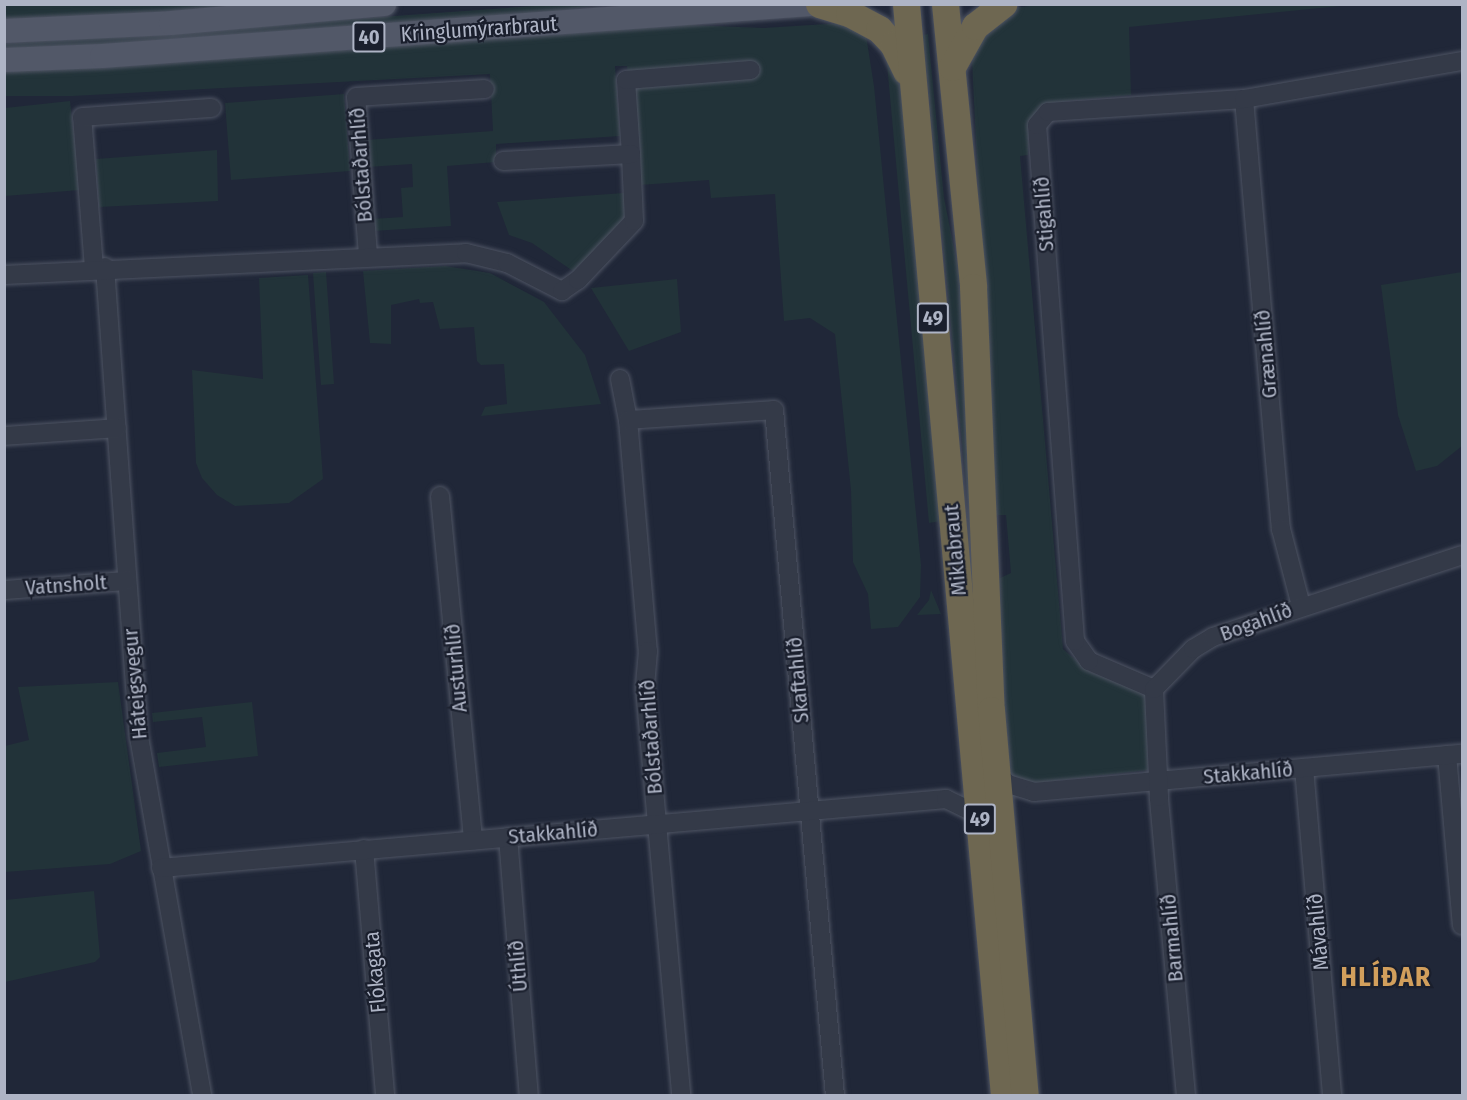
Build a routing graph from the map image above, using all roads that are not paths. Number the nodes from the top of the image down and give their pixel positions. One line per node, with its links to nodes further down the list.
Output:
1 (384, 4): 7 (main road, Kringlumýrarbraut / 40)
2 (810, 4): 8 (main road, Kringlumýrarbraut / 40)
3 (819, 4): 12 (highway)
4 (906, 4): 12 (highway, Miklabraut / 49)
5 (945, 4): 10 (highway, Miklabraut / 49)
6 (1003, 4): 10 (highway)
7 (4, 31)
8 (4, 60)
9 (1462, 61): 14 (street, Stigahlíð)
10 (952, 67): 34 (highway, Miklabraut / 49)
11 (750, 70): 16 (street)
12 (911, 84): 31 (highway, Miklabraut / 49)
13 (484, 89): 18 (street, Bólstaðarhlíð)
14 (1244, 99): 29 (street, Grænahlíð); 30 (street, Stigahlíð)
15 (212, 108): 19 (street, Háteigsvegur)
16 (631, 154): 17 (street); 18 (street)
17 (503, 161)
18 (368, 255): 19 (street)
19 (99, 268): 20 (street); 23 (street, Háteigsvegur)
20 (4, 275)
21 (620, 379): 22 (street, Bólstaðarhlíð)
22 (628, 420): 38 (street, Skaftahlíð); 40 (street, Bólstaðarhlíð)
23 (117, 428): 24 (street); 27 (street, Háteigsvegur)
24 (4, 436)
25 (440, 496): 42 (street, Austurhlíð)
26 (1462, 555): 29 (street, Bogahlíð)
27 (127, 581): 28 (street, Vatnsholt); 44 (street, Háteigsvegur)
28 (4, 590)
29 (1301, 606): 30 (street, Bogahlíð)
30 (1154, 689): 35 (street)
31 (970, 710): 37 (street); 39 (highway, Miklabraut / 49)
32 (1455, 754): 33 (street, Stakkahlíð); 45 (street)
33 (1304, 768): 35 (street, Stakkahlíð); 54 (street, Mávahlíð)
34 (996, 772): 36 (street, Stakkahlíð); 39 (highway, Miklabraut / 49)
35 (1157, 781): 36 (street, Stakkahlíð); 53 (street, Barmahlíð)
36 (1034, 792): 39 (street, Stakkahlíð)
37 (946, 799): 38 (street, Stakkahlíð); 39 (street)
38 (810, 811): 40 (street, Stakkahlíð); 50 (street, Skaftahlíð)
39 (990, 819): 51 (highway, Miklabraut / 49); 52 (highway, Miklabraut / 49)
40 (658, 824): 41 (street, Stakkahlíð); 49 (street, Bólstaðarhlíð)
41 (508, 837): 42 (street, Stakkahlíð); 48 (street, Úthlíð)
42 (472, 840): 43 (street, Stakkahlíð)
43 (364, 849): 44 (street, Stakkahlíð); 47 (street, Flókagata)
44 (160, 868): 46 (street, Háteigsvegur)
45 (1462, 925)
46 (202, 1095)
47 (385, 1095)
48 (529, 1095)
49 (681, 1095)
50 (835, 1095)
51 (1004, 1095)
52 (1025, 1095)
53 (1186, 1095)
54 (1332, 1095)

